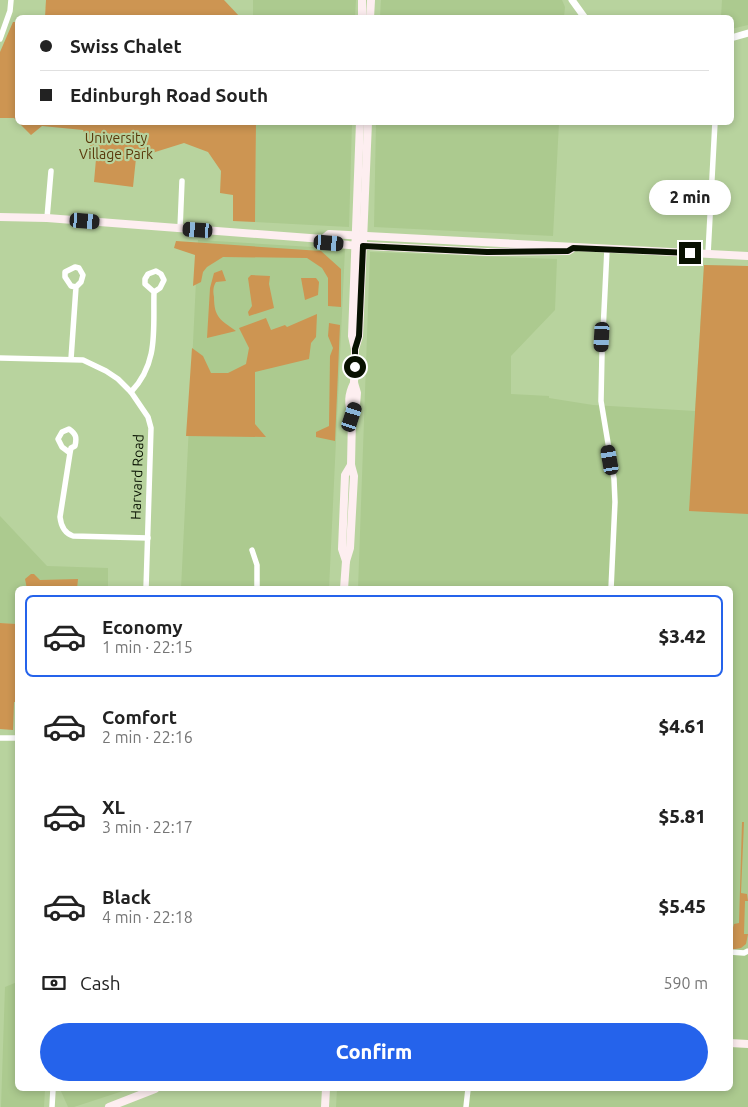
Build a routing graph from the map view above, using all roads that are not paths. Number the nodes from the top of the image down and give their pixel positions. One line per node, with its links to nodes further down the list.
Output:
1 (11, 0): 8 (street)
2 (362, 0): 5 (main road)
3 (371, 0): 6 (main road)
4 (572, 0): 7 (street)
5 (362, 15)
6 (370, 15)
7 (583, 15)
8 (2, 30): 11 (street)
9 (748, 33): 10 (street)
10 (734, 37)
11 (0, 39)
12 (360, 125): 15 (main road)
13 (368, 125): 16 (main road)
14 (715, 125): 27 (street)
15 (359, 145): 16 (main road); 22 (main road)
16 (367, 155): 22 (main road)
17 (51, 171): 20 (street)
18 (182, 181): 21 (street)
19 (0, 217): 20 (main road)
20 (47, 218): 21 (main road)
21 (180, 229): 23 (main road)
22 (360, 236): 23 (main road); 24 (main road); 25 (main road)
23 (323, 239): 24 (main road)
24 (359, 245): 25 (main road); 39 (main road)
25 (573, 248): 26 (main road)
26 (607, 249): 27 (main road); 40 (street)
27 (708, 254): 28 (main road)
28 (748, 256)
29 (76, 287): 32 (street)
30 (154, 292): 33 (street)
31 (0, 358): 32 (street, Harvard Road)
32 (72, 360): 33 (street, Harvard Road)
33 (131, 392): 35 (street, Harvard Road)
34 (70, 453): 35 (street)
35 (148, 538): 37 (street, Harvard Road)
36 (252, 550): 38 (street)
37 (146, 586)
38 (257, 586)
39 (344, 586)
40 (611, 586)
41 (0, 738): 42 (street)
42 (15, 738)
43 (748, 951): 44 (street)
44 (733, 952)
45 (733, 1043): 46 (main road)
46 (748, 1044)
47 (52, 1091): 51 (street)
48 (150, 1091): 52 (main road)
49 (326, 1091): 53 (main road)
50 (468, 1091): 54 (street)
51 (52, 1107)
52 (111, 1107)
53 (325, 1107)
54 (466, 1107)

